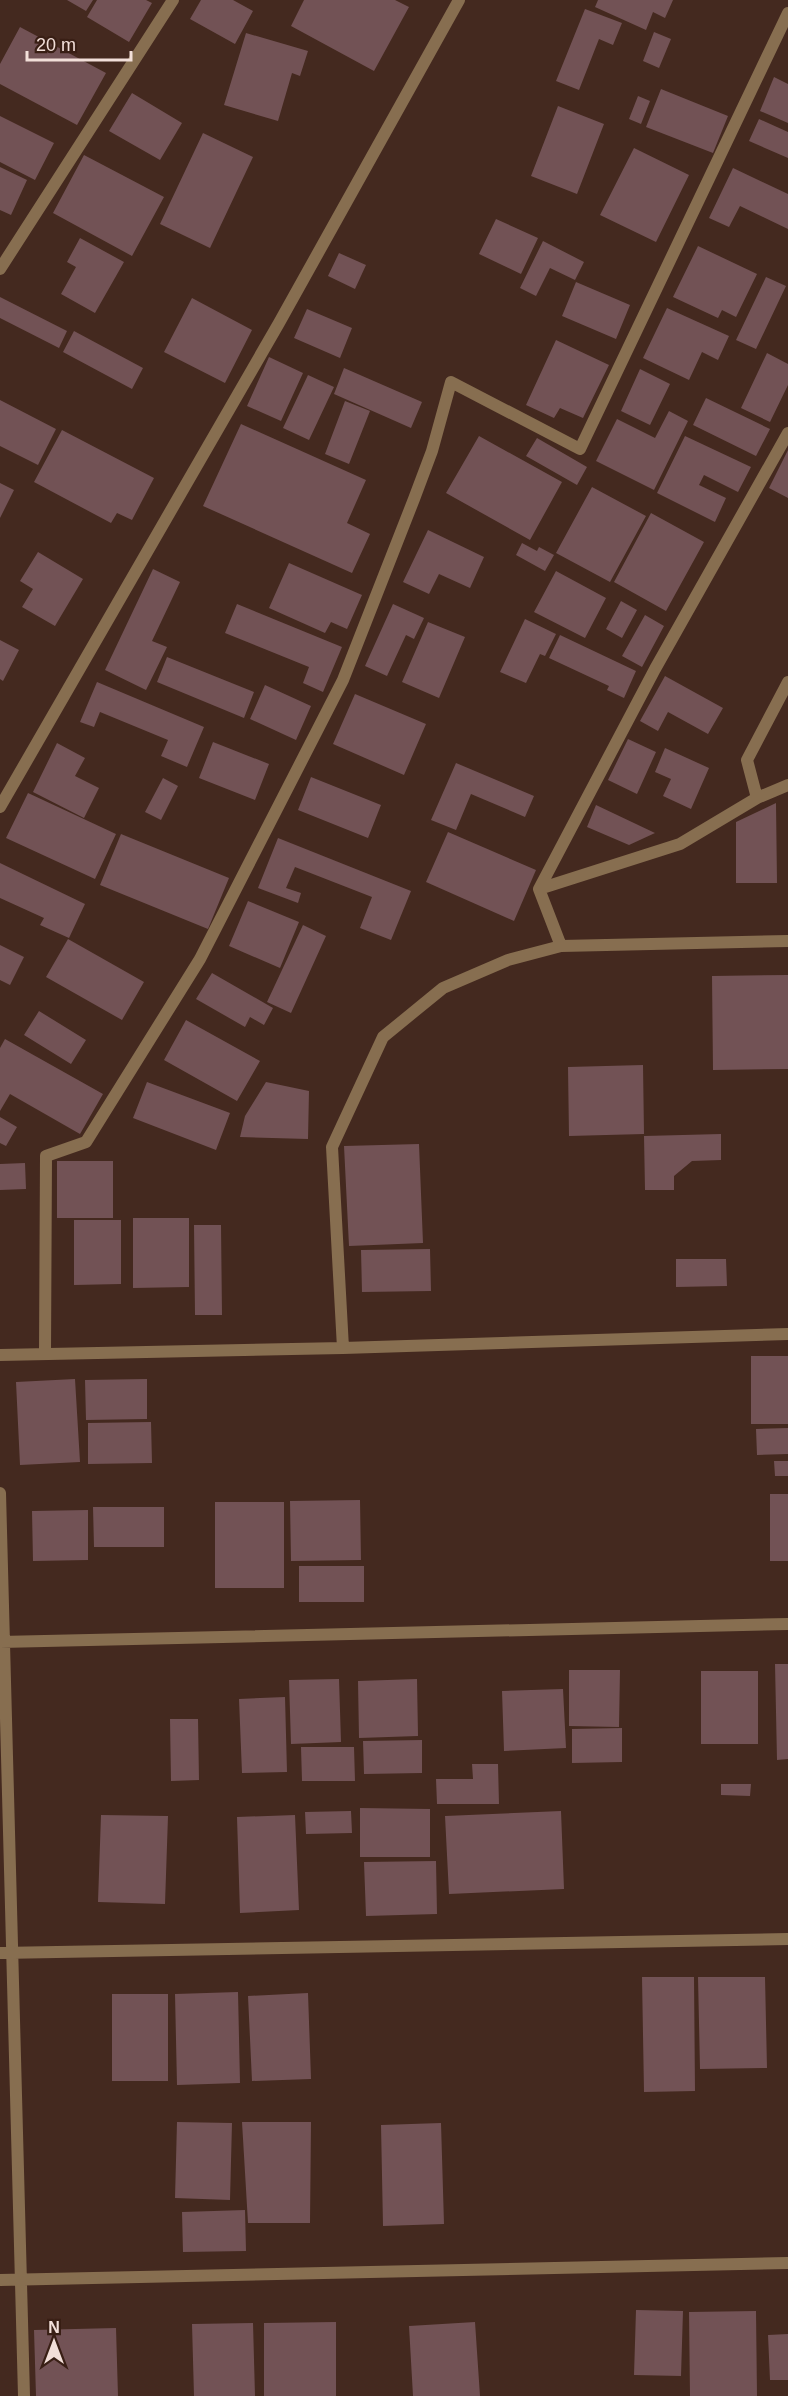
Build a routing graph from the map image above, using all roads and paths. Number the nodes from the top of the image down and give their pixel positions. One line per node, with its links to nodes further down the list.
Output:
1 (173, 0): 4 (street)
2 (459, 0): 9 (street)
3 (788, 13): 15 (street)
4 (0, 269)
5 (788, 433): 10 (street)
6 (788, 682): 8 (street)
7 (788, 785): 8 (street)
8 (757, 798): 10 (street)
9 (0, 807)
10 (539, 889): 12 (street)
11 (788, 941): 12 (street)
12 (561, 946): 14 (street)
13 (788, 1334): 14 (street)
14 (343, 1348): 15 (street)
15 (45, 1353): 16 (street)
16 (0, 1355)
17 (0, 1493): 19 (street)
18 (788, 1624): 19 (street)
19 (2, 1642): 21 (street)
20 (788, 1940): 21 (street)
21 (6, 1953): 23 (street)
22 (788, 2264): 23 (street)
23 (21, 2279): 24 (street); 25 (street)
24 (0, 2280)
25 (24, 2396)

